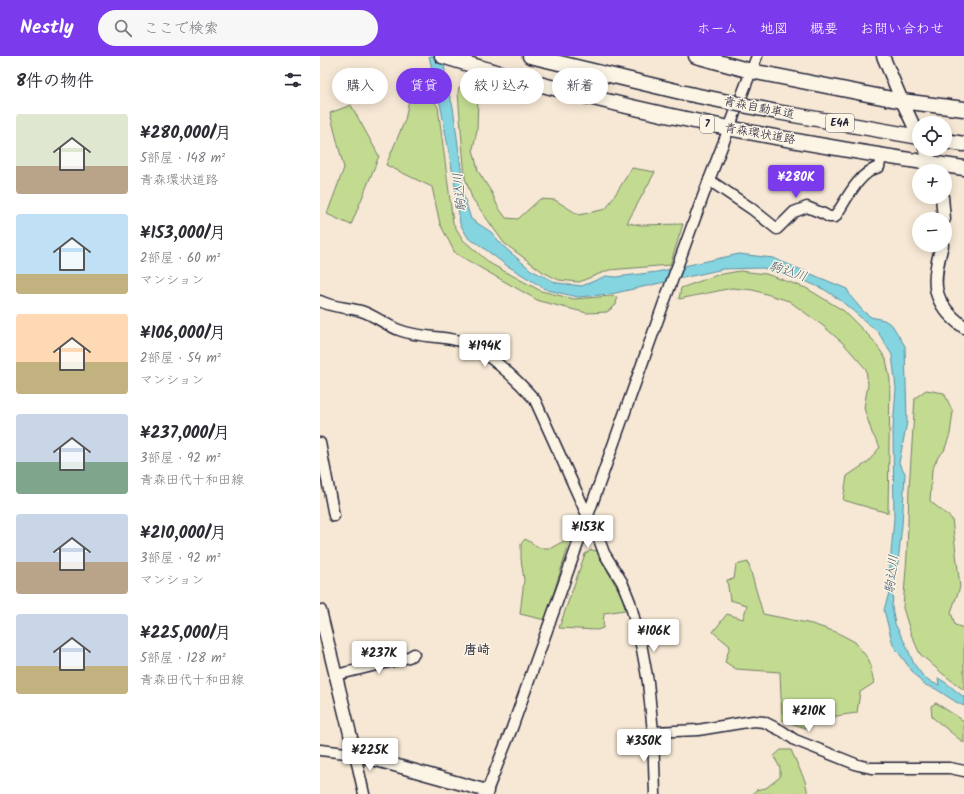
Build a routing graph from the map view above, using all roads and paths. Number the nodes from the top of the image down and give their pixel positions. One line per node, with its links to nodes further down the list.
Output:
1 (530, 56): 11 (highway, 青森自動車道 / E4A, bridge)
2 (696, 56): 6 (highway)
3 (757, 56): 6 (street)
4 (883, 56): 7 (main road)
5 (448, 58): 10 (highway, 青森環状道路 / 7)
6 (751, 71): 7 (highway); 10 (street)
7 (902, 101): 8 (highway); 9 (main road)
8 (964, 109)
9 (912, 122)
10 (729, 129): 14 (highway, 青森環状道路 / 7); 18 (street)
11 (912, 136)
12 (952, 142): 13 (highway)
13 (964, 144)
14 (881, 156): 15 (highway, 青森環状道路 / 7); 18 (street)
15 (916, 164)
16 (952, 168): 17 (highway, 青森環状道路 / 7)
17 (964, 168)
18 (709, 180): 24 (street)
19 (941, 252): 21 (main road)
20 (320, 301): 24 (street)
21 (964, 327)
22 (320, 443): 23 (street)
23 (334, 516)
24 (588, 517): 28 (street); 32 (street)
25 (320, 611): 27 (main road)
26 (414, 654): 27 (street)
27 (336, 674): 30 (main road)
28 (653, 732): 31 (street); 34 (street)
29 (320, 750): 30 (street)
30 (355, 754): 32 (main road); 33 (street)
31 (964, 771)
32 (487, 793)
33 (364, 794)
34 (655, 794)

